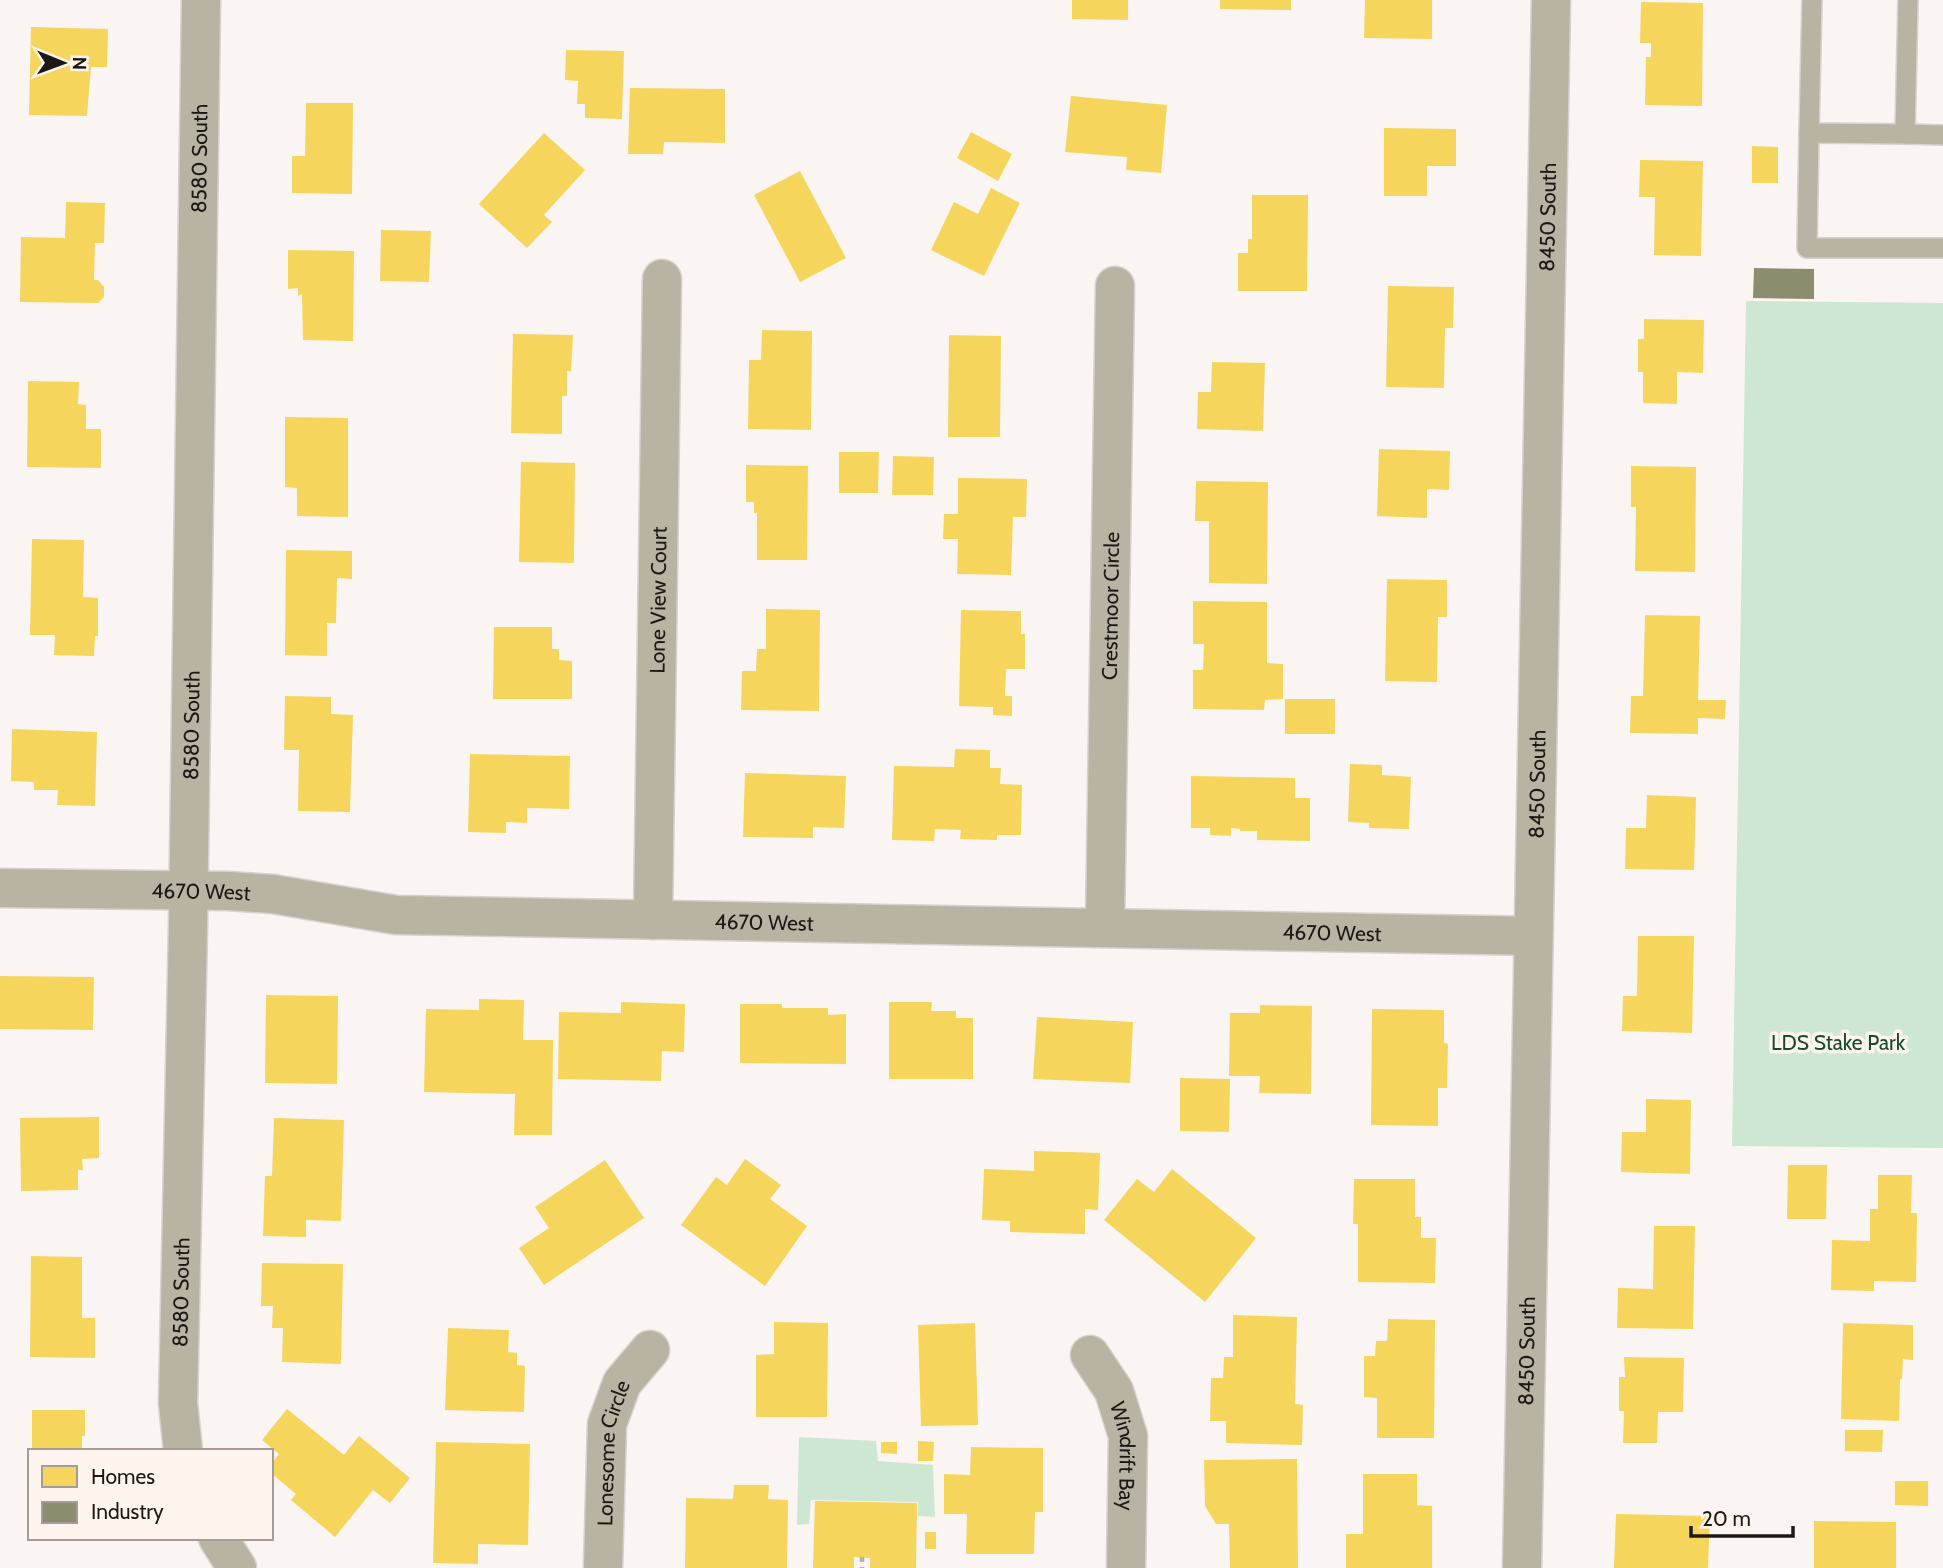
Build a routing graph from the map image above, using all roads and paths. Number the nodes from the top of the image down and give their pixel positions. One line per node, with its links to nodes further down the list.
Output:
1 (201, 0): 12 (street, 8580 South)
2 (1551, 0): 15 (street, 8450 South)
3 (1812, 0): 5 (lane)
4 (1908, 0): 6 (lane)
5 (1809, 133): 6 (lane); 8 (lane)
6 (1905, 134): 7 (lane)
7 (1943, 135)
8 (1943, 248)
9 (662, 279): 13 (street, Lone View Court)
10 (1115, 286): 14 (street, Crestmoor Circle)
11 (0, 888): 12 (street, 4670 West)
12 (188, 890): 13 (street, 4670 West); 18 (street, 8580 South)
13 (653, 920): 14 (street, 4670 West)
14 (1105, 926): 15 (street, 4670 West)
15 (1533, 936): 25 (street, 8450 South)
16 (650, 1350): 22 (street, Lonesome Circle)
17 (1090, 1355): 24 (street, Windrift Bay)
18 (183, 1449)
19 (219, 1540): 21 (street)
20 (862, 1557): 23 (path)
21 (237, 1568)
22 (603, 1568)
23 (862, 1568)
24 (1126, 1568)
25 (1522, 1568)

